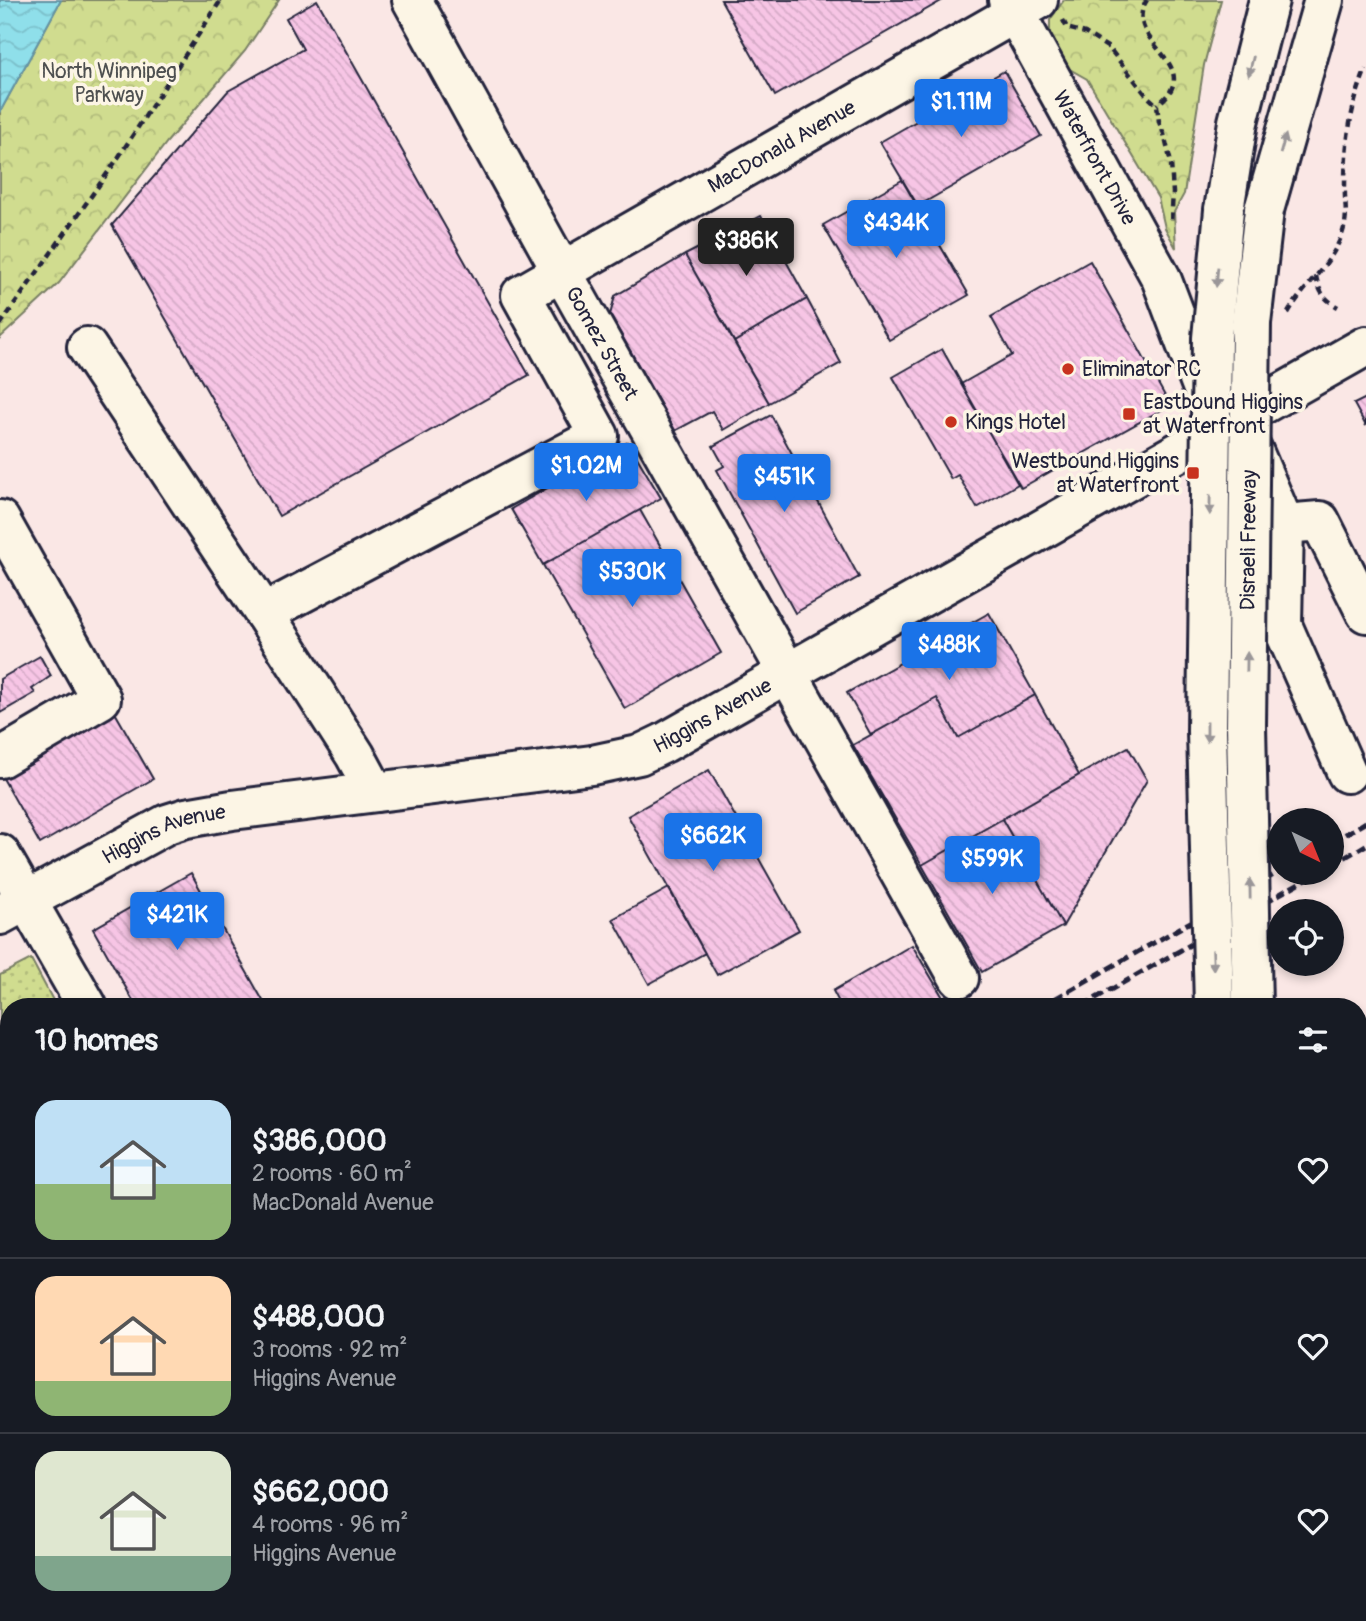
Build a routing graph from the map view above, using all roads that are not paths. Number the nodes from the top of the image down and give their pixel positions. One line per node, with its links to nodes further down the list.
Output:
1 (412, 0): 5 (main road, Gomez Street)
2 (1269, 0): 21 (main road, Disraeli Freeway, one-way to 21, bridge)
3 (1324, 0): 22 (main road, Disraeli Freeway, one-way to 3, bridge)
4 (1030, 7): 5 (main road, MacDonald Avenue); 8 (main road, Waterfront Drive)
5 (562, 272): 11 (main road, MacDonald Avenue); 13 (main road, Gomez Street)
6 (1366, 346): 8 (main road, Higgins Avenue)
7 (86, 347): 11 (main road)
8 (1240, 417): 10 (main road, Waterfront Drive); 13 (main road, Higgins Avenue)
9 (0, 520): 14 (main road)
10 (1284, 524): 12 (main road); 15 (main road)
11 (264, 613): 16 (main road)
12 (1366, 613)
13 (787, 673): 16 (main road, Higgins Avenue); 19 (main road, Gomez Street)
14 (0, 758)
15 (1347, 773)
16 (374, 792): 18 (main road, Higgins Avenue)
17 (0, 854): 18 (main road)
18 (13, 908): 20 (main road)
19 (959, 978)
20 (81, 998)
21 (1214, 998)
22 (1252, 998)

